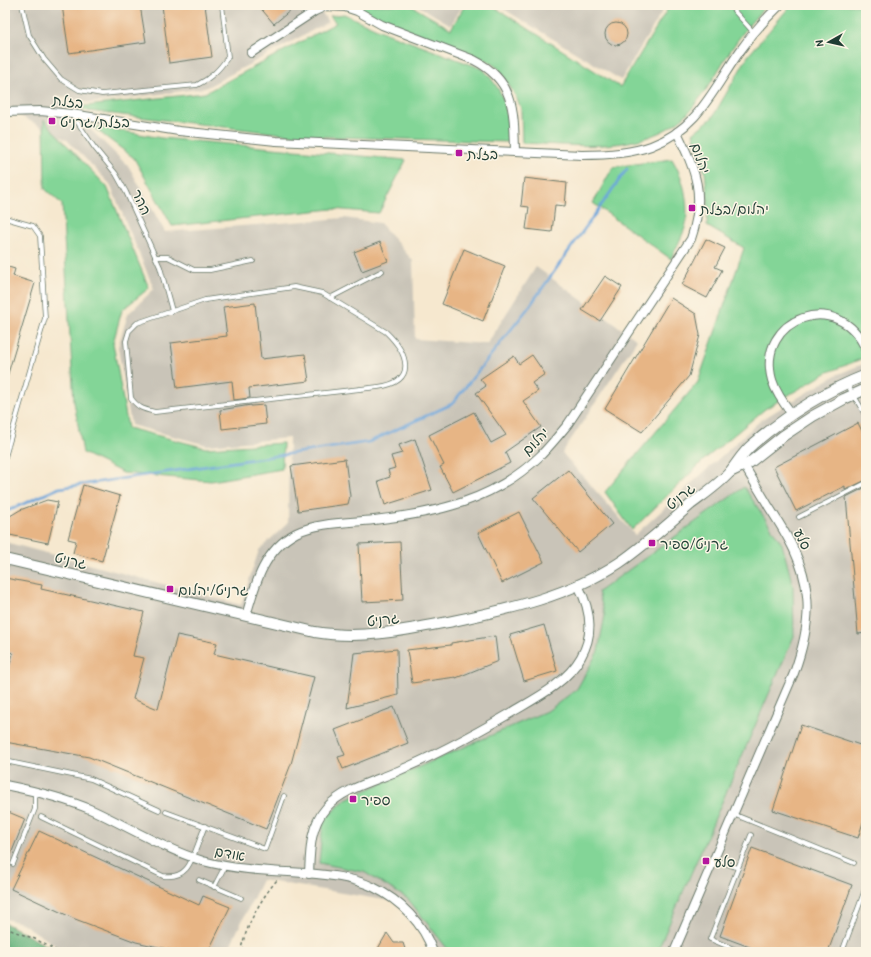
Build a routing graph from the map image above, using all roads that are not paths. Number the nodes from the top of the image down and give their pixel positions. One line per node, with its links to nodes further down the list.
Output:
1 (22, 5): 2 (lane)
2 (222, 5)
3 (729, 5): 5 (lane)
4 (780, 5): 5 (street, בזלת)
5 (754, 33): 9 (street, בזלת)
6 (251, 53): 10 (street)
7 (5, 112): 8 (street, בזלת)
8 (72, 114): 10 (street, בזלת); 12 (lane, ההר)
9 (677, 132): 10 (street, בזלת); 30 (street, יהלום)
10 (515, 152)
11 (5, 218): 24 (lane)
12 (155, 257): 13 (lane); 16 (lane, ההר)
13 (253, 261)
14 (382, 271): 15 (lane)
15 (330, 298): 16 (lane); 16 (lane)
16 (172, 311)
17 (866, 350): 22 (street)
18 (866, 375): 19 (street)
19 (846, 383): 21 (lane); 22 (street)
20 (866, 389): 21 (street)
21 (854, 395): 23 (lane); 25 (street)
22 (792, 414): 25 (street)
23 (866, 416)
24 (5, 457)
25 (742, 462): 29 (street, גרניט); 37 (street, סלע)
26 (866, 482): 27 (lane)
27 (799, 517)
28 (5, 559): 30 (street, גרניט)
29 (578, 585): 30 (street, גרניט); 47 (street)
30 (246, 616)
31 (5, 761): 35 (lane)
32 (5, 785): 33 (street, אודם)
33 (35, 791): 41 (street, אודם); 44 (lane)
34 (284, 796): 39 (lane)
35 (159, 810)
36 (166, 812): 39 (lane)
37 (734, 814): 42 (street, סלע); 43 (lane)
38 (41, 817): 41 (lane)
39 (205, 826): 41 (lane)
40 (751, 836): 46 (lane)
41 (192, 857): 45 (street, אודם)
42 (714, 859): 46 (lane); 53 (street, סלע)
43 (854, 863)
44 (13, 864)
45 (225, 866): 47 (street, אודם); 50 (lane)
46 (738, 868): 54 (lane)
47 (308, 874): 52 (street, אודם)
48 (199, 880): 50 (lane)
49 (866, 886): 55 (lane)
50 (214, 887): 51 (lane)
51 (241, 898)
52 (433, 952)
53 (674, 952)
54 (741, 952)
55 (842, 952)

